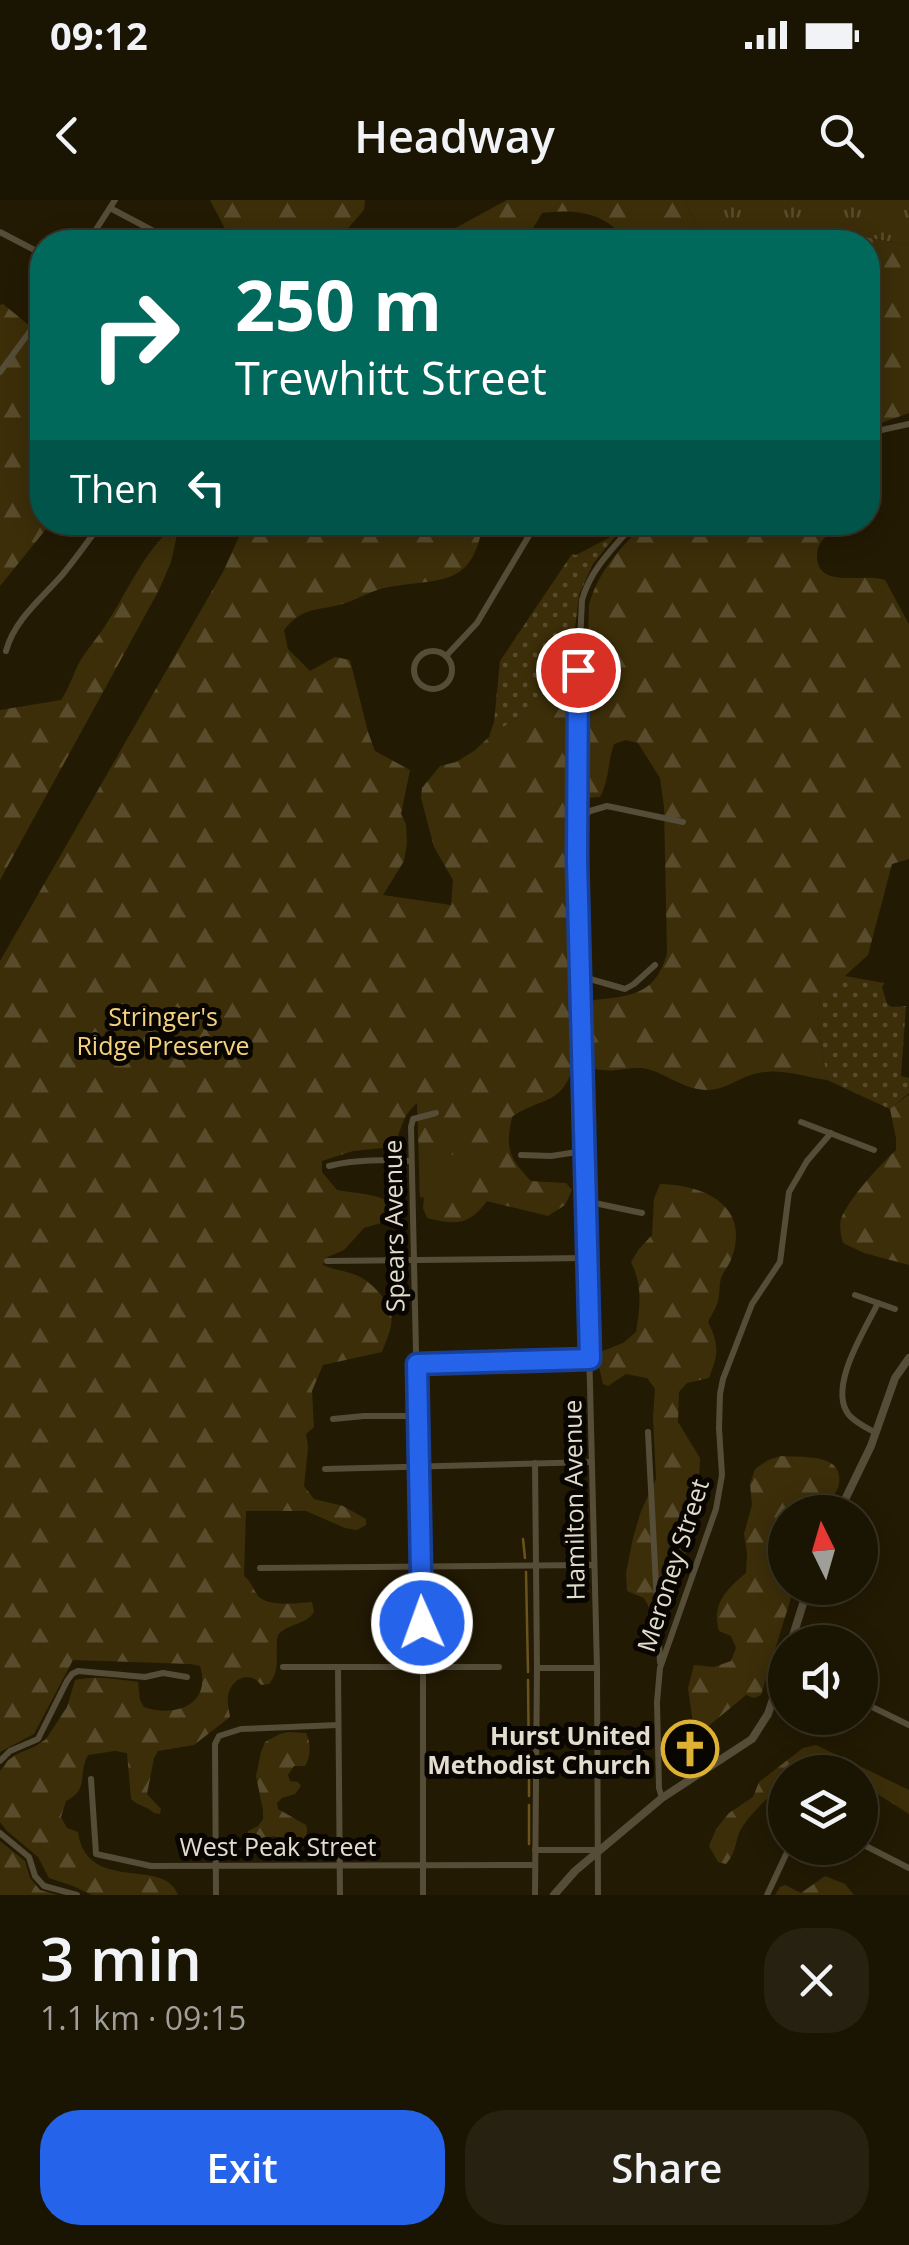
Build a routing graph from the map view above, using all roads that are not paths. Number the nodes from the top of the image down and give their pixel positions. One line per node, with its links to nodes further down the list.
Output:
1 (112, 204): 2 (street); 3 (street)
2 (96, 230)
3 (154, 230)
4 (0, 232): 5 (street)
5 (30, 248)
6 (30, 331): 7 (street)
7 (0, 372)
8 (909, 424): 9 (street)
9 (880, 430)
10 (92, 535): 13 (street)
11 (529, 535): 14 (street)
12 (624, 535): 16 (street, Hamilton Avenue)
13 (6, 651)
14 (446, 656): 14 (street)
15 (683, 822): 16 (street)
16 (578, 823): 18 (street, Hamilton Avenue)
17 (654, 965): 18 (street)
18 (580, 973): 23 (street, Hamilton Avenue)
19 (436, 1113): 25 (street, Spears Avenue)
20 (801, 1122): 21 (street)
21 (831, 1133): 22 (street); 57 (street, Meroney Street)
22 (874, 1150)
23 (584, 1151): 24 (street); 27 (street, Hamilton Avenue)
24 (521, 1155)
25 (412, 1160): 26 (street); 31 (street, Spears Avenue)
26 (330, 1166)
27 (586, 1200): 28 (street); 29 (street, Hamilton Avenue)
28 (642, 1213)
29 (586, 1258): 31 (street); 36 (street, Hamilton Avenue)
30 (328, 1260): 31 (street)
31 (414, 1261): 37 (street, Spears Avenue)
32 (855, 1295): 33 (street)
33 (878, 1303): 34 (street); 41 (street)
34 (894, 1309)
35 (909, 1358): 41 (street)
36 (590, 1359): 37 (street); 42 (street, Hamilton Avenue)
37 (417, 1364): 38 (street, Spears Avenue)
38 (418, 1416): 39 (street); 44 (street, Spears Avenue)
39 (333, 1419)
40 (648, 1432): 57 (street)
41 (876, 1433): 46 (street)
42 (592, 1462): 43 (street); 47 (street, Hamilton Avenue)
43 (535, 1463): 44 (street); 48 (street)
44 (418, 1466): 45 (street); 50 (street, Spears Avenue)
45 (325, 1469)
46 (848, 1495)
47 (593, 1565): 48 (street); 56 (street, Hamilton Avenue)
48 (536, 1566): 50 (street); 55 (street)
49 (260, 1568): 50 (street)
50 (420, 1568): 53 (street, Spears Avenue)
51 (283, 1668): 52 (street)
52 (338, 1668): 53 (street); 61 (street)
53 (423, 1668): 54 (street); 73 (street, Spears Avenue)
54 (499, 1668)
55 (537, 1668): 56 (street); 67 (street)
56 (597, 1668): 68 (street, Hamilton Avenue)
57 (660, 1668): 65 (street, Meroney Street)
58 (186, 1677): 63 (street)
59 (878, 1710): 62 (street)
60 (768, 1714): 65 (street)
61 (338, 1725): 72 (street); 74 (street)
62 (909, 1725)
63 (0, 1760)
64 (92, 1779): 74 (street, West Peak Street)
65 (662, 1798): 68 (street)
66 (0, 1833): 76 (street)
67 (535, 1850): 68 (street); 70 (street)
68 (599, 1850): 81 (street); 82 (street, Hamilton Avenue)
69 (878, 1852): 75 (street)
70 (535, 1865): 73 (street, West Peak Street); 80 (street)
71 (781, 1865): 83 (street)
72 (340, 1866): 73 (street, West Peak Street); 74 (street, West Peak Street); 78 (street)
73 (422, 1866): 79 (street, Spears Avenue)
74 (216, 1867): 77 (street)
75 (909, 1868)
76 (76, 1895)
77 (216, 1895)
78 (340, 1895)
79 (423, 1895)
80 (535, 1895)
81 (554, 1895)
82 (598, 1895)
83 (767, 1895)

